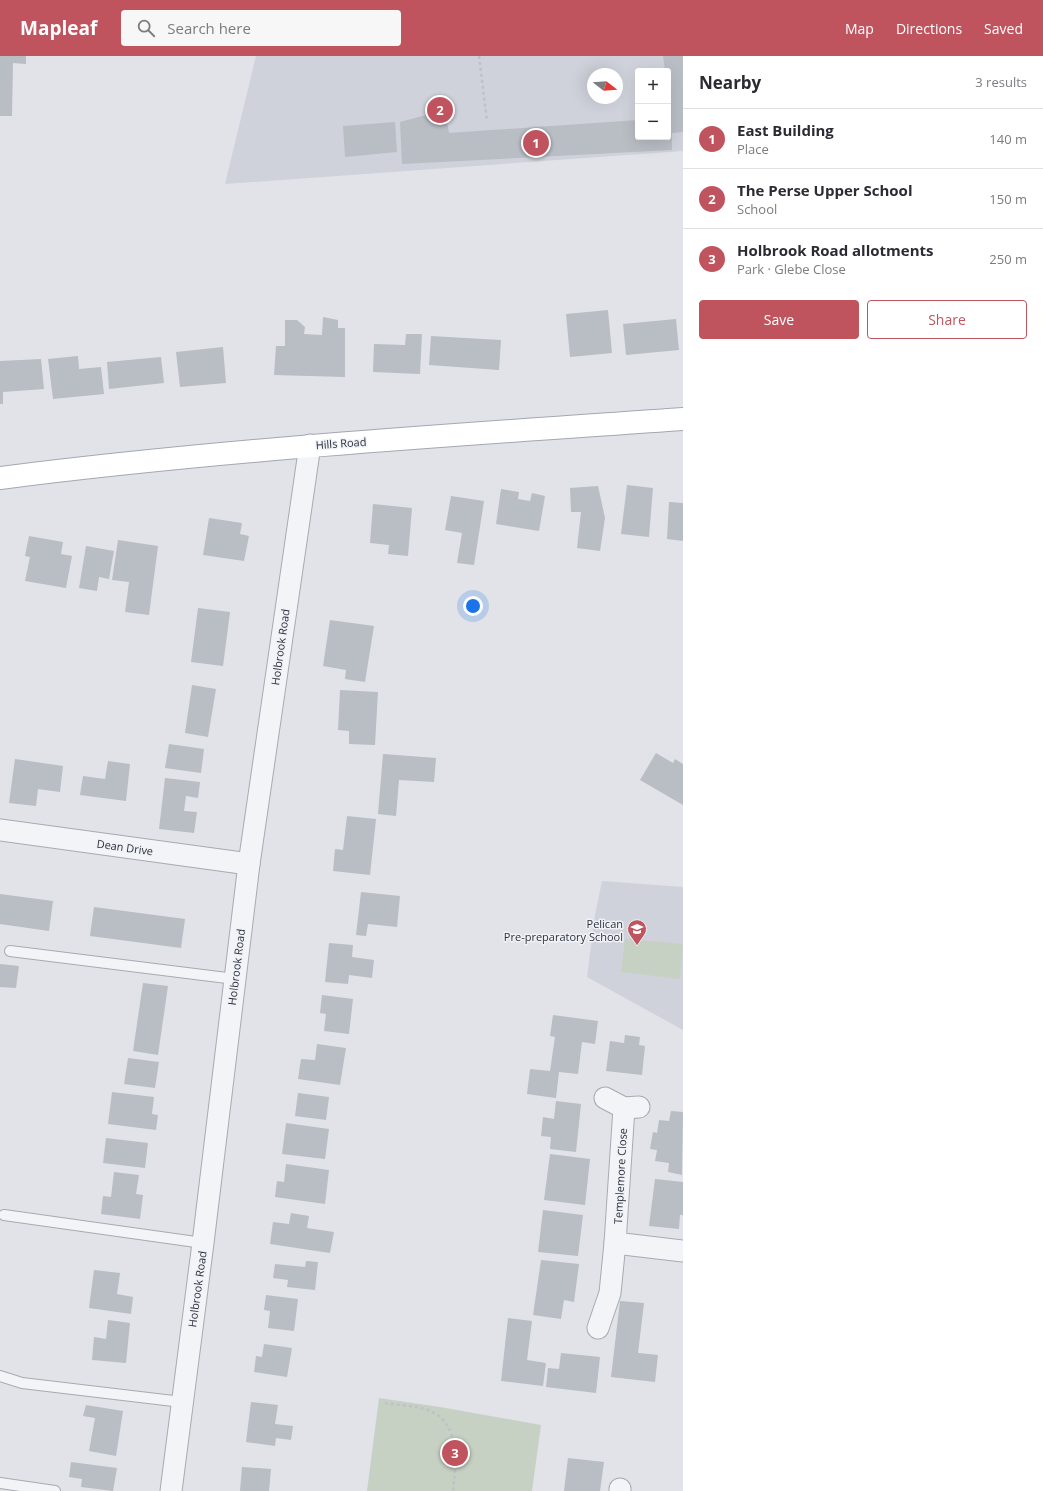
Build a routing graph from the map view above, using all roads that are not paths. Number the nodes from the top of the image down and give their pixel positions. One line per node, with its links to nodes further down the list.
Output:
1 (683, 419): 2 (main road, Hills Road)
2 (310, 445): 3 (main road, Hills Road); 5 (street, Holbrook Road)
3 (0, 478)
4 (0, 830): 5 (street, Dean Drive)
5 (249, 864): 7 (street, Holbrook Road)
6 (10, 952): 7 (lane)
7 (235, 979): 10 (street, Holbrook Road)
8 (605, 1098): 11 (street, Templemore Close)
9 (4, 1215): 10 (lane)
10 (203, 1243): 15 (street, Holbrook Road)
11 (615, 1244): 12 (street); 13 (street, Templemore Close)
12 (683, 1251)
13 (598, 1328)
14 (0, 1376): 15 (lane)
15 (182, 1402): 18 (street, Holbrook Road)
16 (0, 1483): 17 (lane)
17 (55, 1491)
18 (171, 1491)

